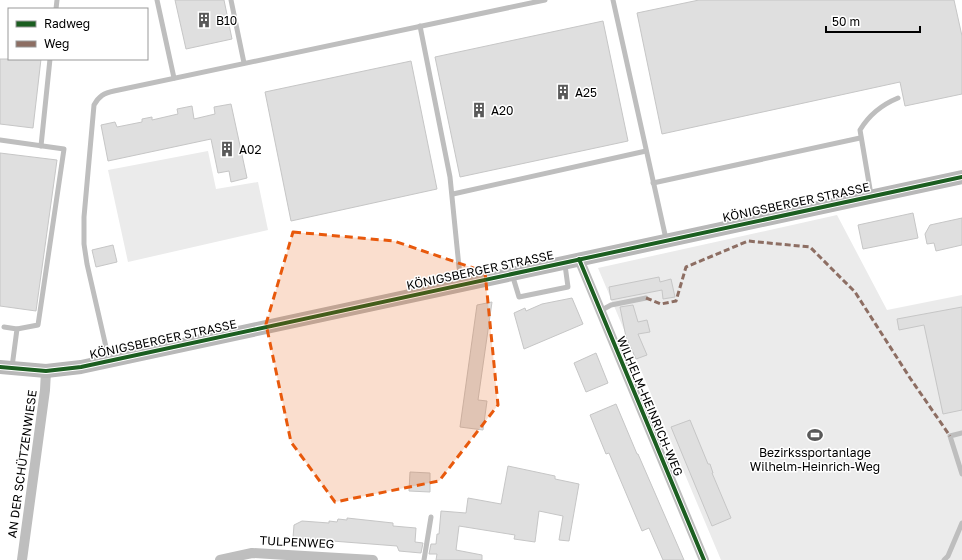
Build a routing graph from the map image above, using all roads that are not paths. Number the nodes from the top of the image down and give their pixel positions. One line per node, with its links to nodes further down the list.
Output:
1 (157, 0): 8 (lane)
2 (230, 0): 7 (lane)
3 (545, 0): 5 (lane)
4 (613, 0): 13 (lane)
5 (420, 26): 7 (lane); 16 (lane)
6 (50, 60): 12 (lane)
7 (244, 63): 8 (lane)
8 (174, 78): 27 (lane)
9 (898, 98): 10 (lane)
10 (860, 138): 15 (lane); 17 (lane)
11 (0, 140): 12 (lane)
12 (41, 146): 26 (lane)
13 (646, 151): 15 (lane); 16 (lane)
14 (962, 177): 17 (main road, KÖNIGSBERGER STRASSE)
15 (653, 182): 18 (lane)
16 (453, 194): 22 (lane)
17 (871, 196): 18 (main road, KÖNIGSBERGER STRASSE)
18 (666, 240): 19 (main road, KÖNIGSBERGER STRASSE)
19 (579, 259): 20 (main road, KÖNIGSBERGER STRASSE); 24 (street, WILHELM-HEINRICH-WEG)
20 (565, 262): 21 (main road, KÖNIGSBERGER STRASSE); 21 (lane)
21 (512, 274): 22 (main road, KÖNIGSBERGER STRASSE)
22 (463, 284): 27 (main road, KÖNIGSBERGER STRASSE)
23 (646, 298): 24 (lane)
24 (600, 311): 38 (street, WILHELM-HEINRICH-WEG)
25 (4, 327): 26 (lane)
26 (17, 329): 28 (lane)
27 (110, 361): 29 (main road, KÖNIGSBERGER STRASSE)
28 (6, 368): 29 (main road, KÖNIGSBERGER STRASSE)
29 (46, 371): 34 (street, AN DER SCHÜTZENWIESE)
30 (962, 433): 31 (lane)
31 (962, 474)
32 (431, 517): 37 (lane)
33 (962, 524): 39 (lane)
34 (22, 560)
35 (220, 560): 36 (street, TULPENWEG)
36 (373, 560)
37 (424, 560)
38 (704, 560)
39 (944, 560)

